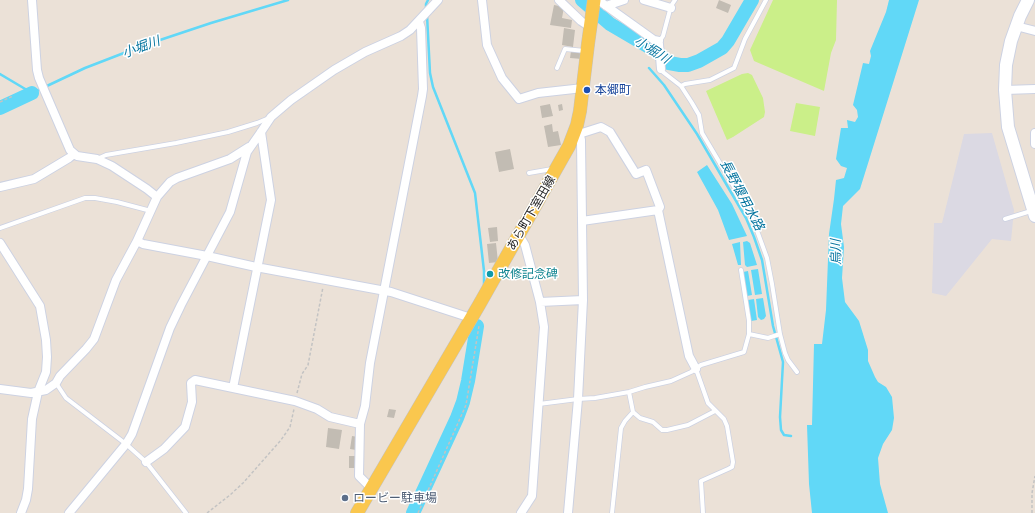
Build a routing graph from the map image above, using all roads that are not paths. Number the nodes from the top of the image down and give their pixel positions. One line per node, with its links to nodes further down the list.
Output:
1 (32, 0): 30 (street)
2 (438, 0): 12 (street)
3 (482, 0): 21 (street)
4 (559, 0): 13 (street)
5 (624, 0): 10 (street)
6 (644, 0): 11 (street)
7 (676, 0): 11 (lane)
8 (766, 0): 20 (lane)
9 (1028, 0): 14 (street)
10 (598, 2): 13 (main road, あら町下室田線); 16 (street)
11 (671, 8): 16 (lane)
12 (421, 19): 24 (street); 48 (street)
13 (590, 25): 17 (main road, あら町下室田線)
14 (1016, 26): 15 (street); 23 (street)
15 (1035, 31)
16 (659, 43): 19 (street)
17 (587, 51): 18 (lane); 21 (main road, あら町下室田線)
18 (557, 68)
19 (661, 69): 20 (lane)
20 (681, 86): 53 (lane)
21 (583, 88): 25 (main road, あら町下室田線)
22 (1035, 89): 23 (street)
23 (1005, 90): 38 (street)
24 (271, 117): 26 (street); 31 (lane)
25 (578, 130): 32 (main road, あら町下室田線); 36 (street); 40 (street)
26 (261, 132): 29 (street); 46 (street)
27 (1035, 133): 28 (street)
28 (1035, 144)
29 (251, 146): 35 (street); 45 (street)
30 (74, 154): 31 (street); 34 (street)
31 (97, 159): 35 (street)
32 (556, 168): 33 (lane); 42 (main road, あら町下室田線)
33 (529, 173)
34 (0, 187)
35 (157, 197): 37 (street)
36 (658, 210): 40 (street); 54 (street)
37 (150, 211): 41 (lane); 43 (street)
38 (1034, 213): 39 (lane)
39 (1005, 219)
40 (582, 221): 49 (street)
41 (0, 228)
42 (519, 235): 50 (street); 51 (main road, あら町下室田線)
43 (137, 241): 45 (street); 56 (street)
44 (0, 243): 59 (street)
45 (207, 256): 46 (street); 66 (street)
46 (256, 268): 48 (street); 57 (street)
47 (741, 270): 52 (lane)
48 (384, 291): 51 (street); 65 (street)
49 (583, 300): 50 (street); 61 (street)
50 (540, 302): 62 (street)
51 (475, 322): 68 (main road, あら町下室田線)
52 (749, 334): 53 (lane); 54 (lane)
53 (779, 334): 55 (lane)
54 (696, 369): 60 (lane); 63 (lane)
55 (797, 372)
56 (56, 383): 59 (street); 66 (lane)
57 (233, 388): 65 (street); 67 (street)
58 (0, 389): 59 (street)
59 (38, 392): 69 (street)
60 (628, 392): 61 (lane); 64 (lane)
61 (578, 399): 62 (lane); 74 (street)
62 (539, 404): 73 (street)
63 (715, 411): 64 (lane); 76 (lane)
64 (633, 412): 75 (lane)
65 (360, 424): 68 (street)
66 (126, 444): 67 (lane); 70 (street)
67 (146, 462): 71 (lane)
68 (373, 487): 72 (main road, あら町下室田線)
69 (21, 513)
70 (69, 513)
71 (186, 513)
72 (357, 513)
73 (521, 513)
74 (568, 513)
75 (612, 513)
76 (703, 513)

